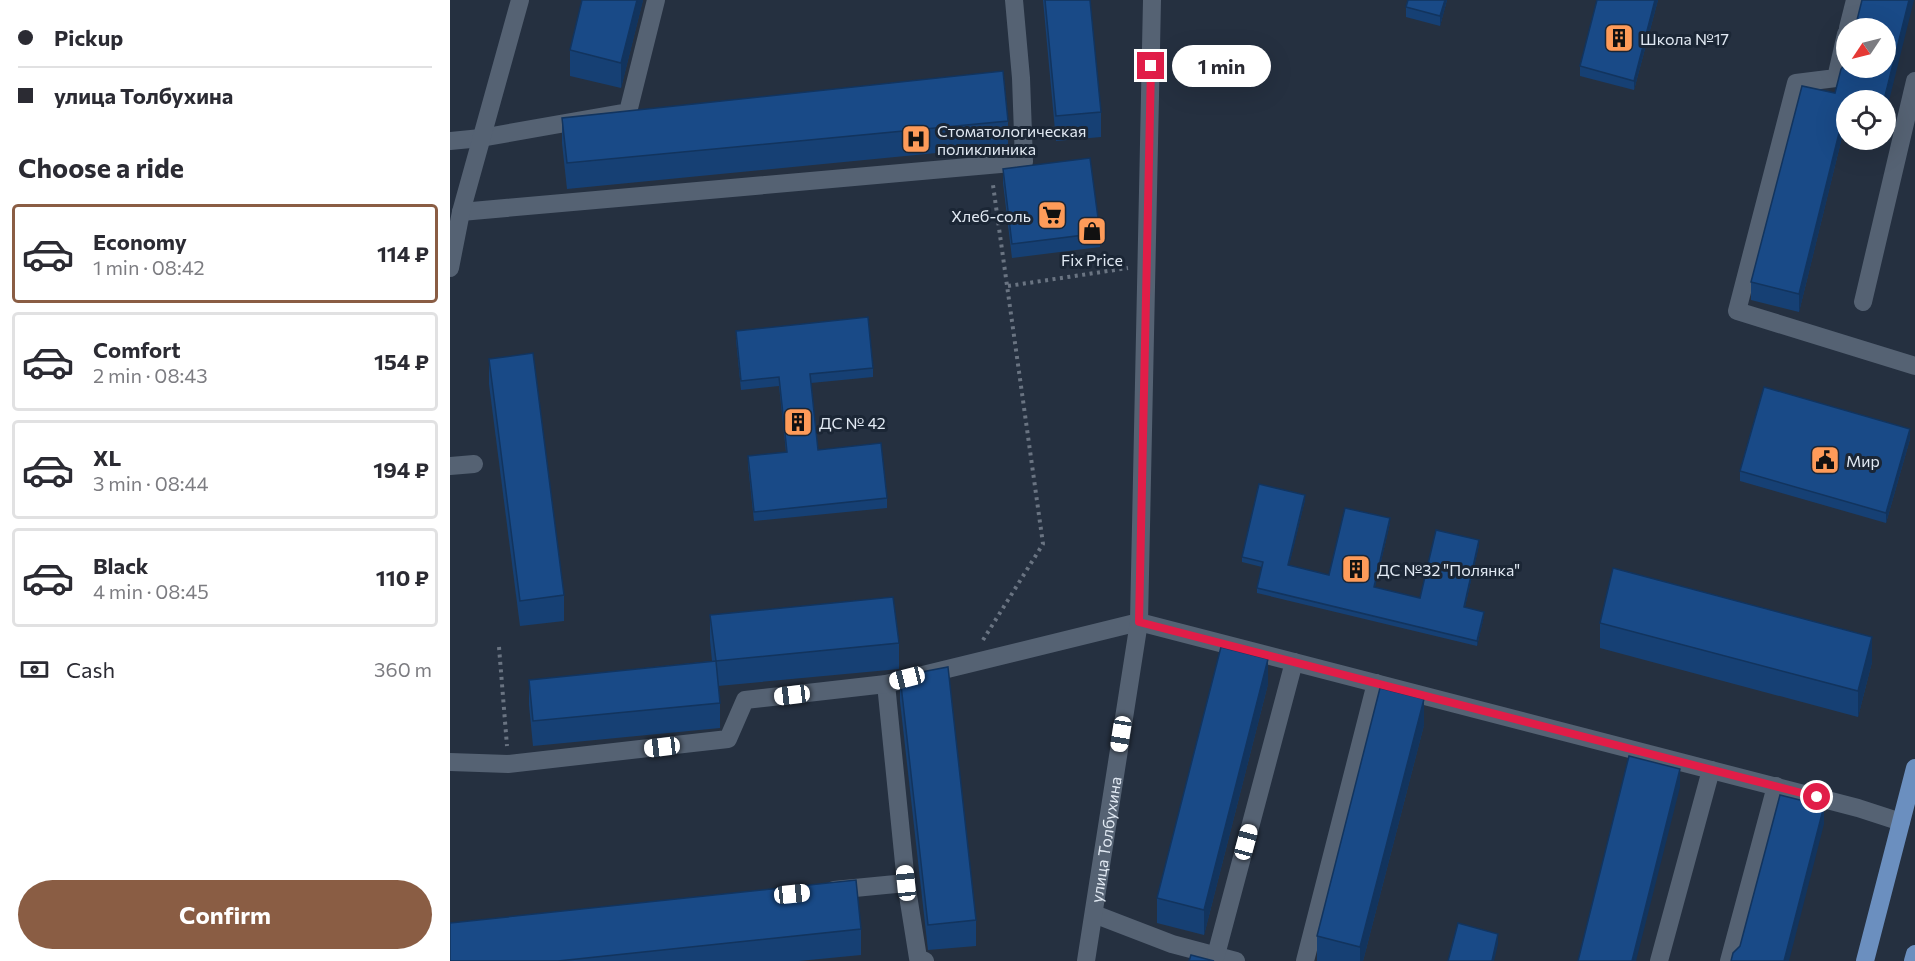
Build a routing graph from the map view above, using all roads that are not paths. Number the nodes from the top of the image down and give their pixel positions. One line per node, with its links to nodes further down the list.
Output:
1 (520, 0): 11 (street)
2 (656, 0): 10 (street)
3 (1014, 0): 13 (street)
4 (1152, 0): 19 (street, улица Толбухина)
5 (1855, 0): 6 (street)
6 (1850, 18)
7 (1836, 78): 16 (street)
8 (1915, 81): 15 (street)
9 (652, 110): 10 (street)
10 (628, 112): 11 (street)
11 (481, 138): 12 (street); 13 (street)
12 (450, 141)
13 (460, 212): 14 (street)
14 (450, 268)
15 (1863, 302)
16 (1915, 366)
17 (474, 464): 18 (street)
18 (450, 466)
19 (1139, 622): 20 (street); 22 (street); 30 (street, улица Толбухина)
20 (1294, 662): 21 (street); 33 (street)
21 (1376, 683): 25 (street); 37 (street)
22 (886, 684): 23 (street); 28 (street)
23 (450, 762)
24 (1915, 768): 27 (main road)
25 (1711, 770): 26 (street); 38 (street)
26 (1776, 786): 27 (street); 39 (street)
27 (1901, 822): 40 (main road)
28 (906, 883): 29 (street); 34 (street)
29 (813, 892)
30 (1094, 914): 31 (street); 35 (street, улица Толбухина)
31 (1170, 952): 33 (street)
32 (1915, 954): 41 (main road)
33 (1216, 955): 36 (street)
34 (925, 961)
35 (1086, 961)
36 (1236, 961)
37 (1305, 961)
38 (1659, 961)
39 (1729, 961)
40 (1865, 961)
41 (1913, 961)

